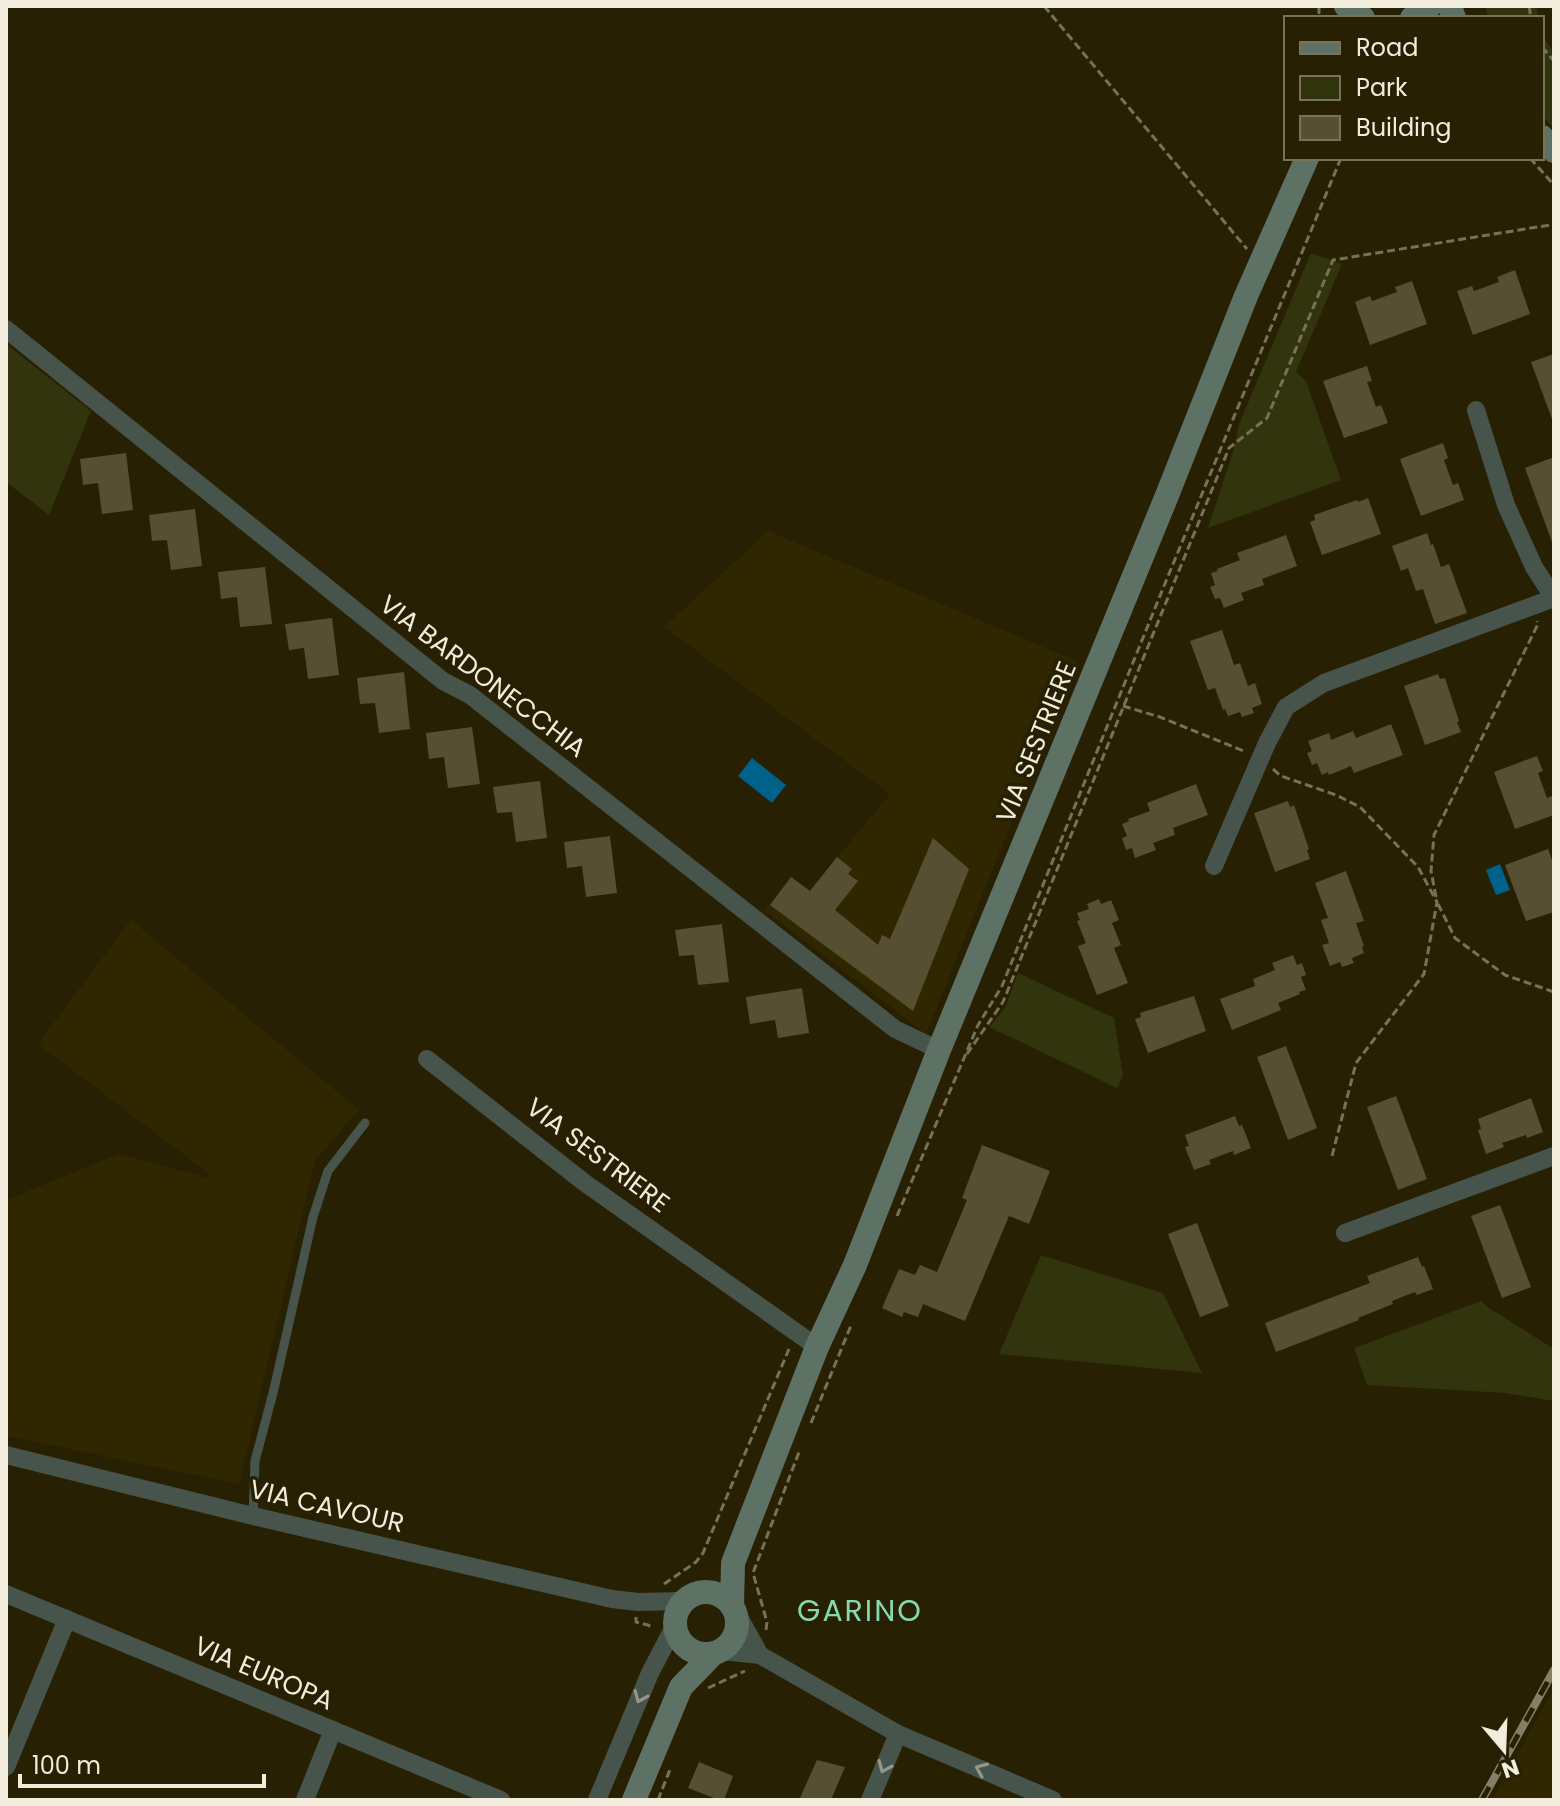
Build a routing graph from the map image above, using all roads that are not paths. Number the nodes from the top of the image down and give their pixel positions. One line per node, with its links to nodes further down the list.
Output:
1 (1306, 160): 6 (main road, VIA SESTRIERE)
2 (6, 329): 6 (street, VIA BARDONECCHIA)
3 (1476, 410): 4 (street)
4 (1554, 598): 5 (street)
5 (1214, 866)
6 (939, 1050): 11 (main road, VIA SESTRIERE)
7 (427, 1059): 11 (street, VIA SESTRIERE)
8 (365, 1123): 13 (lane)
9 (1554, 1156): 10 (street)
10 (1345, 1233)
11 (817, 1347): 14 (main road, VIA SESTRIERE)
12 (6, 1455): 13 (street, VIA CAVOUR)
13 (253, 1516): 18 (street, VIA CAVOUR)
14 (733, 1563): 16 (main road); 18 (main road)
15 (6, 1594): 17 (street, VIA EUROPA)
16 (733, 1608): 18 (main road); 19 (main road); 20 (street)
17 (67, 1619): 22 (street, VIA EUROPA); 24 (street)
18 (677, 1619): 19 (main road); 21 (main road); 27 (street, one-way to 27)
19 (718, 1652): 20 (street); 21 (main road)
20 (760, 1655): 23 (street)
21 (691, 1691): 28 (main road)
22 (333, 1730): 25 (street); 26 (street, VIA EUROPA)
23 (898, 1734): 29 (street, one-way to 29); 30 (street, one-way to 23)
24 (6, 1767)
25 (305, 1800)
26 (501, 1800)
27 (597, 1800)
28 (634, 1800)
29 (870, 1800)
30 (1053, 1800)

